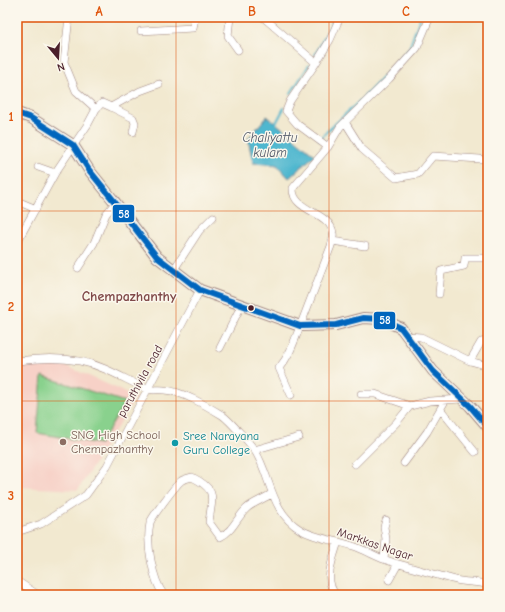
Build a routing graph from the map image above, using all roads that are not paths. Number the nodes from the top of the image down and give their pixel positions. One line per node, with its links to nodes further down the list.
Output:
1 (69, 17): 12 (street)
2 (195, 17): 7 (street)
3 (230, 17): 8 (street)
4 (264, 17): 9 (street)
5 (340, 17): 9 (street)
6 (430, 17): 14 (street)
7 (140, 31)
8 (238, 50)
9 (316, 63): 17 (street)
10 (159, 84): 11 (street)
11 (111, 107): 12 (street); 15 (street)
12 (96, 109): 16 (street)
13 (18, 116): 16 (main road)
14 (345, 122): 17 (street); 18 (street)
15 (133, 132)
16 (73, 145): 20 (street); 22 (main road)
17 (328, 147): 25 (street)
18 (480, 159)
19 (38, 167): 20 (street)
20 (56, 173): 23 (street)
21 (17, 201): 23 (street)
22 (116, 202): 29 (street); 30 (main road)
23 (36, 209): 26 (street)
24 (212, 218): 30 (street)
25 (332, 241): 27 (street); 34 (street)
26 (17, 242)
27 (365, 246)
28 (488, 258): 32 (street)
29 (78, 268)
30 (173, 271): 31 (main road)
31 (200, 290): 33 (main road); 41 (street, paruthivila road)
32 (439, 294)
33 (241, 306): 34 (main road); 37 (street)
34 (300, 326): 35 (main road); 43 (street)
35 (408, 336): 39 (street); 44 (main road)
36 (488, 341): 39 (street)
37 (220, 348)
38 (17, 361): 41 (street)
39 (470, 361): 40 (street)
40 (488, 366)
41 (147, 389): 50 (street, Markkas Nagar); 56 (street, paruthivila road)
42 (361, 394): 46 (street)
43 (292, 395)
44 (461, 399): 45 (street); 48 (main road)
45 (445, 401): 46 (street); 47 (street)
46 (410, 406): 53 (street)
47 (441, 410): 51 (street); 52 (street)
48 (488, 427)
49 (299, 437): 50 (street)
50 (254, 450): 54 (street, Markkas Nagar)
51 (475, 452)
52 (404, 463)
53 (355, 464)
54 (271, 494): 57 (street, Markkas Nagar); 64 (street)
55 (386, 520): 58 (street)
56 (17, 532)
57 (338, 542): 58 (street, Markkas Nagar); 65 (street)
58 (384, 559): 59 (street, Markkas Nagar)
59 (398, 564): 60 (street); 62 (street, Markkas Nagar)
60 (389, 580)
61 (17, 581): 63 (street)
62 (488, 585)
63 (38, 595)
64 (164, 595)
65 (336, 595)

